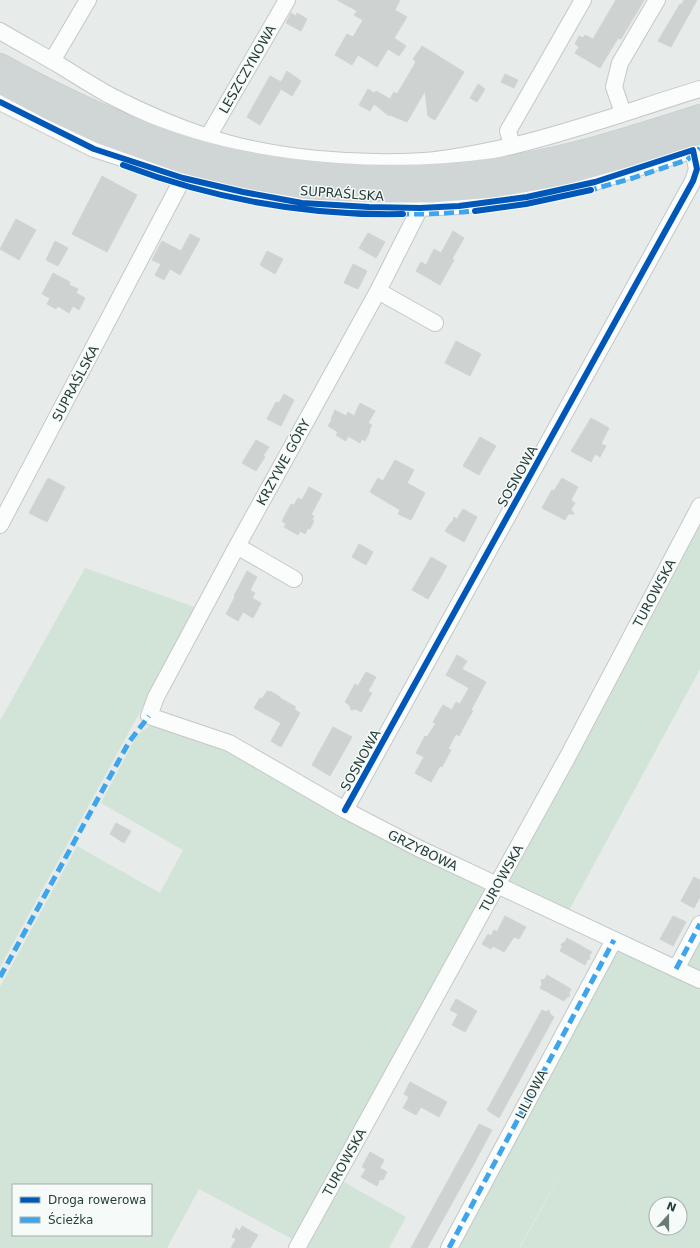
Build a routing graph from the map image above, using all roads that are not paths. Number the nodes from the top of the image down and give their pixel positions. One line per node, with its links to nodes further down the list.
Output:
1 (88, 0): 6 (street)
2 (287, 0): 13 (street, LESZCZYNOWA)
3 (583, 0): 15 (street)
4 (657, 0): 11 (street)
5 (0, 32): 6 (street)
6 (52, 61): 13 (street)
7 (0, 64): 12 (main road)
8 (0, 83): 14 (main road)
9 (700, 89): 11 (street)
10 (0, 102): 16 (street, SUPRAŚLSKA)
11 (623, 113): 15 (street)
12 (700, 115)
13 (208, 137): 15 (street)
14 (697, 142): 17 (street, SUPRAŚLSKA); 25 (street, SOSNOWA)
15 (512, 146)
16 (183, 178): 17 (street, SUPRAŚLSKA); 21 (street, SUPRAŚLSKA)
17 (420, 208): 18 (street, KRZYWE GÓRY)
18 (378, 291): 19 (street); 22 (street, KRZYWE GÓRY)
19 (435, 323)
20 (700, 506): 26 (street, TUROWSKA)
21 (0, 525)
22 (237, 546): 23 (street); 24 (street, KRZYWE GÓRY)
23 (294, 579)
24 (149, 716): 25 (street, GRZYBOWA)
25 (345, 810): 26 (street, GRZYBOWA)
26 (497, 885): 28 (street, GRZYBOWA); 31 (street, TUROWSKA)
27 (700, 924): 29 (street)
28 (614, 940): 29 (street, GRZYBOWA); 32 (street, LILIOWA)
29 (676, 969): 30 (street, GRZYBOWA)
30 (700, 980)
31 (297, 1248)
32 (449, 1248)

